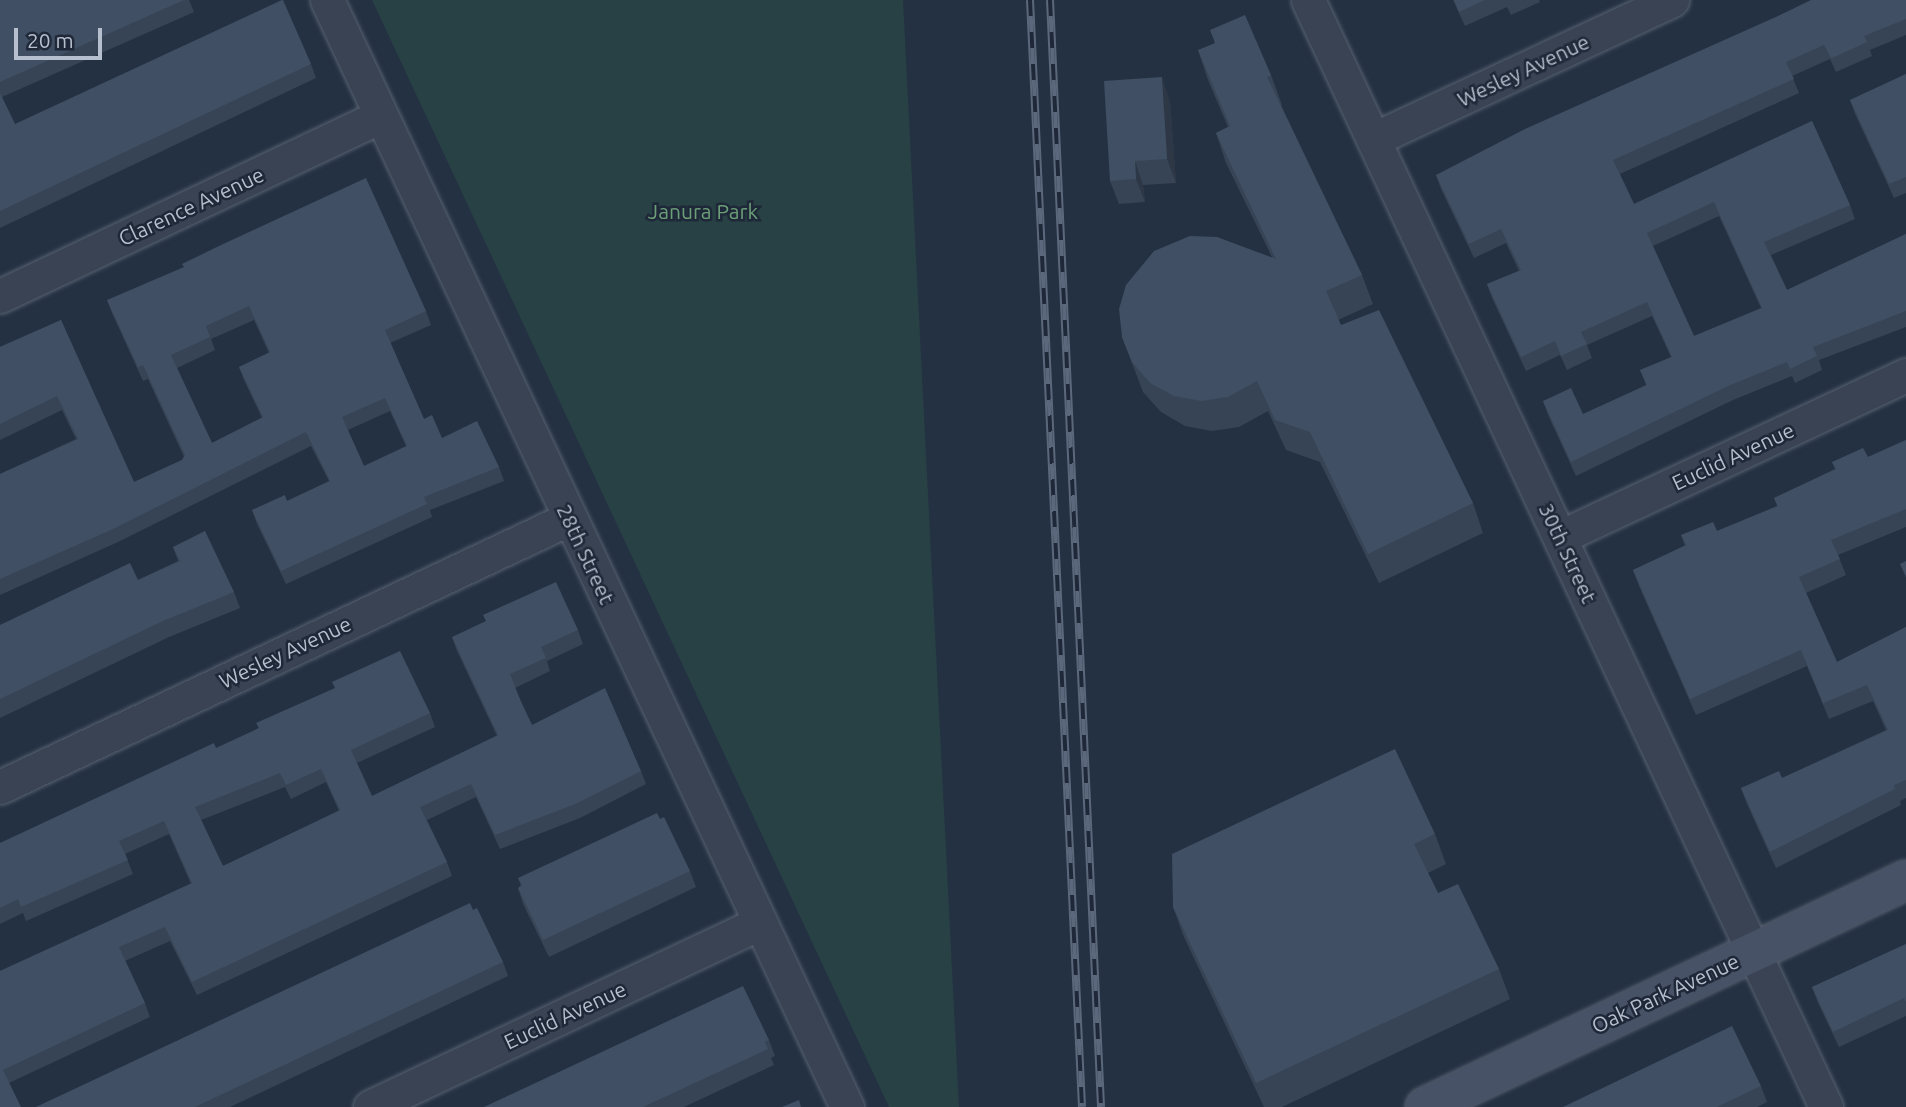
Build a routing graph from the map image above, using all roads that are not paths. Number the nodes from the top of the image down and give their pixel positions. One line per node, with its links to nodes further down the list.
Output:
1 (327, 0): 4 (street, 28th Street)
2 (1308, 0): 5 (street, 30th Street)
3 (1672, 0): 5 (street, Wesley Avenue)
4 (381, 116): 6 (street, Clarence Avenue); 8 (street, 28th Street)
5 (1374, 139): 9 (street, 30th Street)
6 (0, 296)
7 (1906, 375): 9 (street, Euclid Avenue)
8 (570, 518): 10 (street, Wesley Avenue); 12 (street, 28th Street)
9 (1560, 537): 13 (street, 30th Street)
10 (0, 787)
11 (1906, 880): 13 (street, Oak Park Avenue)
12 (760, 923): 14 (street, Euclid Avenue); 15 (street, 28th Street)
13 (1754, 952): 16 (street, Oak Park Avenue); 17 (street, 30th Street)
14 (370, 1107)
15 (847, 1107)
16 (1424, 1107)
17 (1826, 1107)

